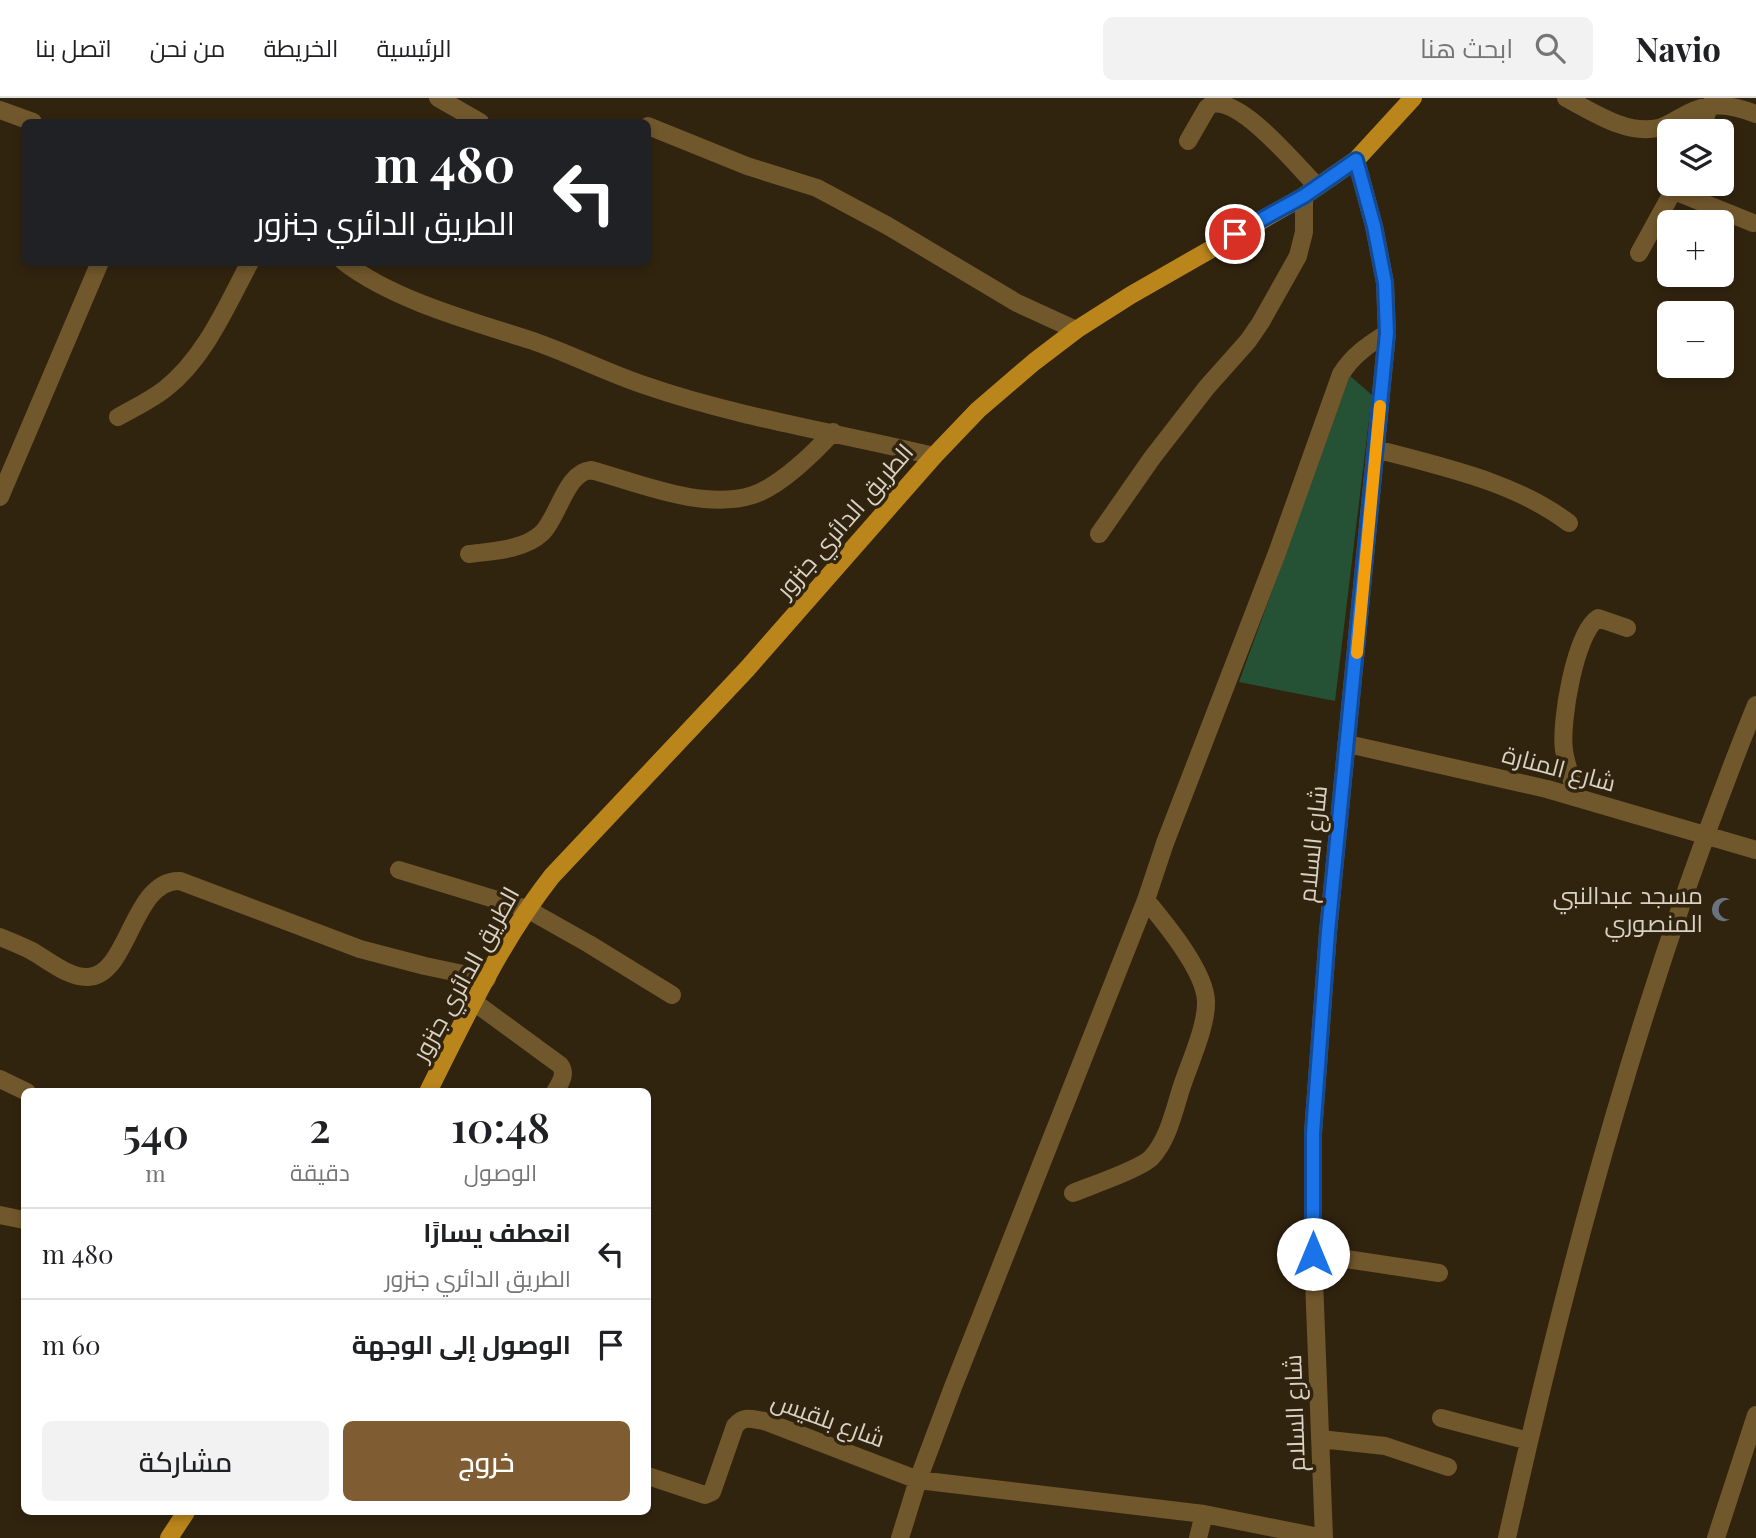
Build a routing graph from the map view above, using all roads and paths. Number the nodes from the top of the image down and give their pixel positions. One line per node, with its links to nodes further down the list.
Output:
1 (438, 98): 9 (street)
2 (1413, 98): 13 (main road, الطريق الدائري جنزور)
3 (1566, 98): 5 (street)
4 (1711, 104): 5 (street); 7 (street); 10 (street)
5 (1688, 106)
6 (0, 110): 8 (street)
7 (1756, 114)
8 (25, 119)
9 (475, 119)
10 (1704, 119)
11 (651, 128): 22 (street)
12 (1188, 141): 14 (street)
13 (1356, 160): 14 (main road, الطريق الدائري جنزور); 23 (street, شارع السلام)
14 (1310, 191): 22 (main road, الطريق الدائري جنزور); 30 (street)
15 (1671, 196): 18 (street)
16 (1695, 196): 17 (street)
17 (1753, 223)
18 (1639, 253)
19 (98, 266): 28 (street)
20 (248, 266): 24 (street)
21 (351, 266): 25 (street)
22 (1076, 330): 27 (main road, الطريق الدائري جنزور)
23 (1387, 333): 26 (street, شارع السلام); 39 (street)
24 (118, 417)
25 (833, 432): 27 (street); 31 (street)
26 (1376, 449): 29 (street); 34 (street, شارع السلام)
27 (934, 456): 40 (main road, الطريق الدائري جنزور)
28 (0, 497)
29 (1569, 523)
30 (1099, 534)
31 (469, 554)
32 (1627, 628): 35 (street)
33 (1756, 705): 36 (street)
34 (1348, 744): 35 (street, شارع المنارة); 52 (street, شارع السلام)
35 (1577, 797): 36 (street, شارع المنارة)
36 (1705, 834): 37 (street, شارع المنارة); 57 (street)
37 (1756, 850)
38 (399, 870): 40 (street)
39 (1146, 900): 49 (street); 61 (street)
40 (527, 909): 42 (main road, الطريق الدائري جنزور); 43 (street)
41 (0, 937): 42 (street)
42 (487, 979): 44 (main road, الطريق الدائري جنزور)
43 (671, 995)
44 (474, 1002): 46 (main road, الطريق الدائري جنزور); 47 (street)
45 (0, 1079): 48 (street)
46 (430, 1088)
47 (557, 1088)
48 (21, 1089)
49 (1073, 1193)
50 (0, 1215): 51 (street)
51 (21, 1219)
52 (1313, 1254): 53 (street); 56 (street, شارع السلام)
53 (1439, 1273)
54 (1756, 1415): 58 (street)
55 (1441, 1418): 57 (street)
56 (1320, 1439): 59 (street); 67 (street, شارع السلام)
57 (1528, 1441): 68 (street)
58 (1749, 1461): 69 (street)
59 (1448, 1467)
60 (651, 1477): 61 (street, شارع بلقيس)
61 (918, 1480): 62 (street); 65 (street)
62 (1204, 1514): 66 (street); 67 (street)
63 (184, 1515): 64 (main road)
64 (169, 1538)
65 (900, 1538)
66 (1198, 1538)
67 (1324, 1538)
68 (1507, 1538)
69 (1716, 1538)

